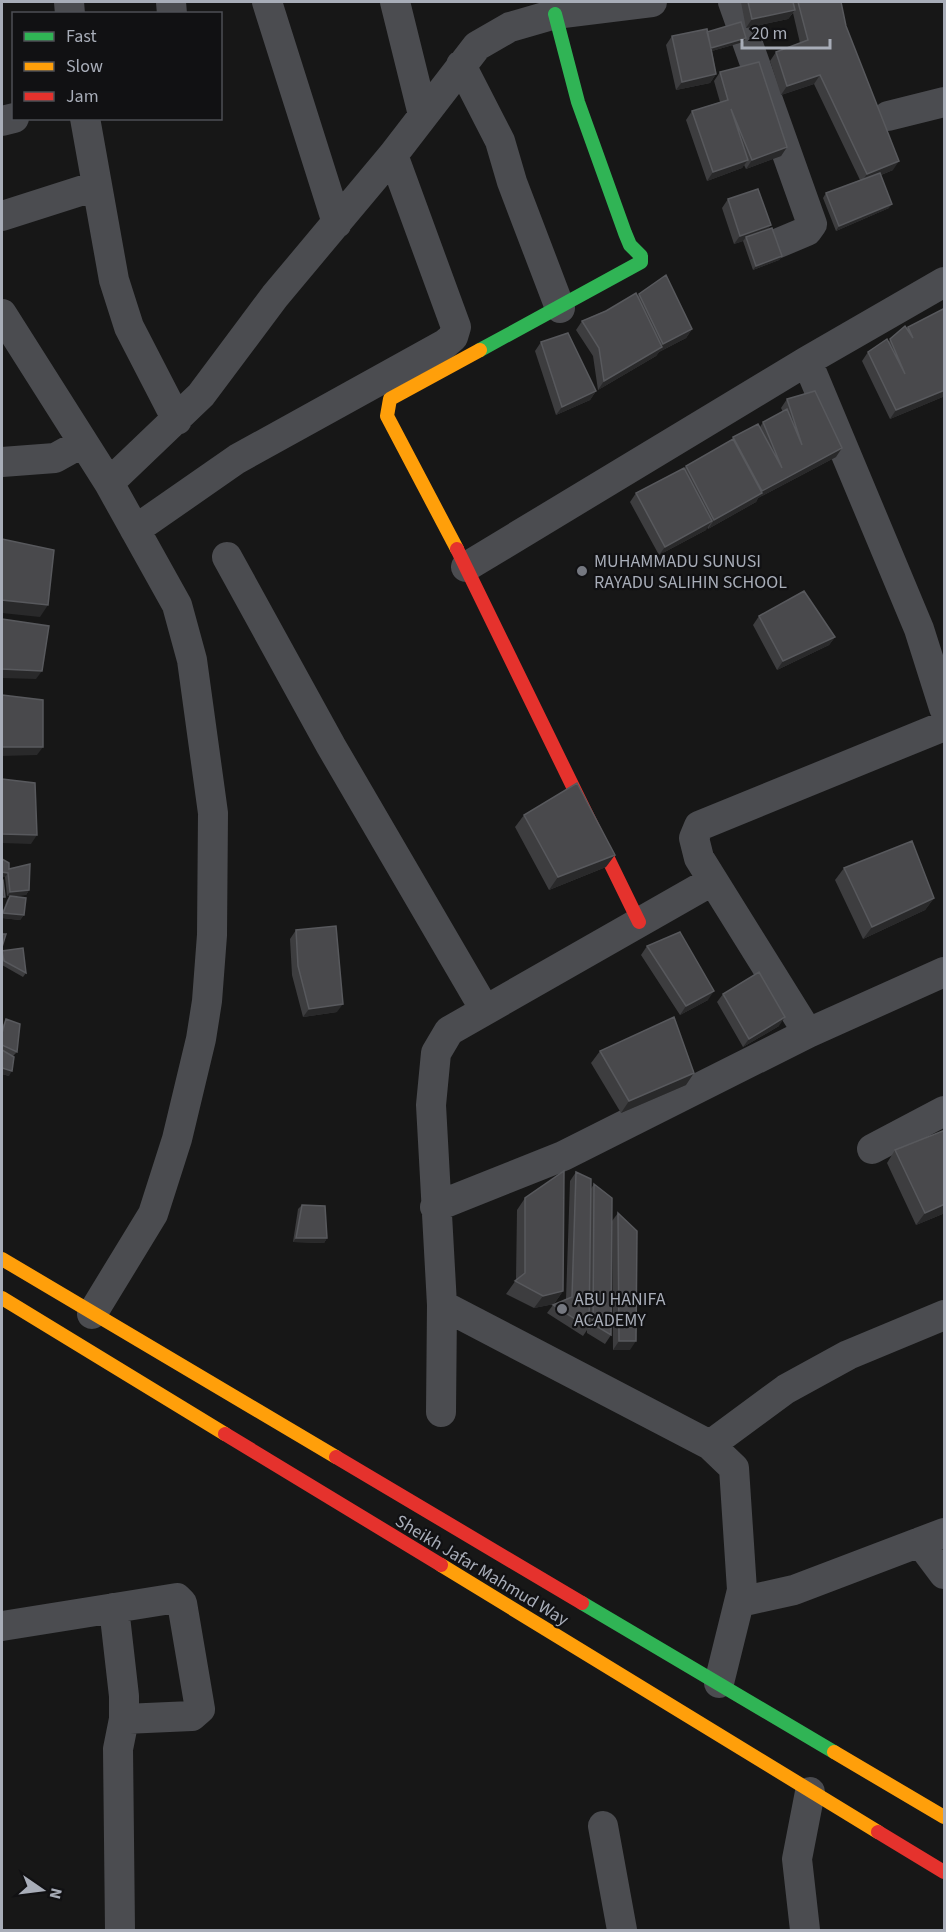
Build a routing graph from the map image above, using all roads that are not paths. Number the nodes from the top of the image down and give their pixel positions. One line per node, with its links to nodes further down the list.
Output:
1 (267, 2): 14 (street)
2 (394, 2): 8 (street)
3 (652, 2): 5 (street)
4 (733, 2): 15 (street)
5 (569, 9): 6 (street); 17 (main road)
6 (462, 64): 8 (street); 17 (street)
7 (945, 102): 9 (street)
8 (423, 115): 11 (street)
9 (888, 116)
10 (85, 120): 12 (street)
11 (393, 155): 14 (street); 25 (street)
12 (96, 186): 13 (street); 21 (street)
13 (2, 216)
14 (337, 223): 21 (street)
15 (776, 244)
16 (945, 282): 20 (street)
17 (560, 308): 27 (main road)
18 (2, 314): 19 (street)
19 (10, 346): 22 (street)
20 (807, 361): 27 (street); 28 (street)
21 (177, 420): 24 (street)
22 (82, 443): 23 (street); 24 (street)
23 (2, 462)
24 (109, 483): 25 (street)
25 (135, 530): 41 (street)
26 (227, 557): 33 (street)
27 (466, 567): 31 (main road)
28 (945, 708)
29 (945, 726): 30 (street)
30 (712, 881): 31 (street); 34 (street)
31 (639, 922): 33 (street)
32 (945, 972): 34 (street)
33 (485, 1010): 37 (street)
34 (808, 1033): 37 (street)
35 (945, 1111): 36 (street)
36 (872, 1149)
37 (435, 1207): 40 (street)
38 (2, 1259): 41 (main road, Sheikh Jafar Mahmud Way)
39 (2, 1298): 52 (main road, Sheikh Jafar Mahmud Way)
40 (442, 1305): 43 (street); 44 (street)
41 (92, 1314): 50 (main road, Sheikh Jafar Mahmud Way)
42 (945, 1315): 44 (street)
43 (441, 1412)
44 (710, 1445): 47 (street)
45 (932, 1537): 46 (street); 47 (street)
46 (945, 1574)
47 (740, 1602): 50 (street)
48 (114, 1608): 49 (street); 51 (street); 51 (street)
49 (2, 1626)
50 (719, 1683): 53 (main road, Sheikh Jafar Mahmud Way)
51 (124, 1719): 56 (street)
52 (810, 1792): 55 (main road, Sheikh Jafar Mahmud Way); 58 (street)
53 (945, 1817)
54 (603, 1826): 57 (street)
55 (945, 1872)
56 (120, 1930)
57 (622, 1930)
58 (805, 1930)

